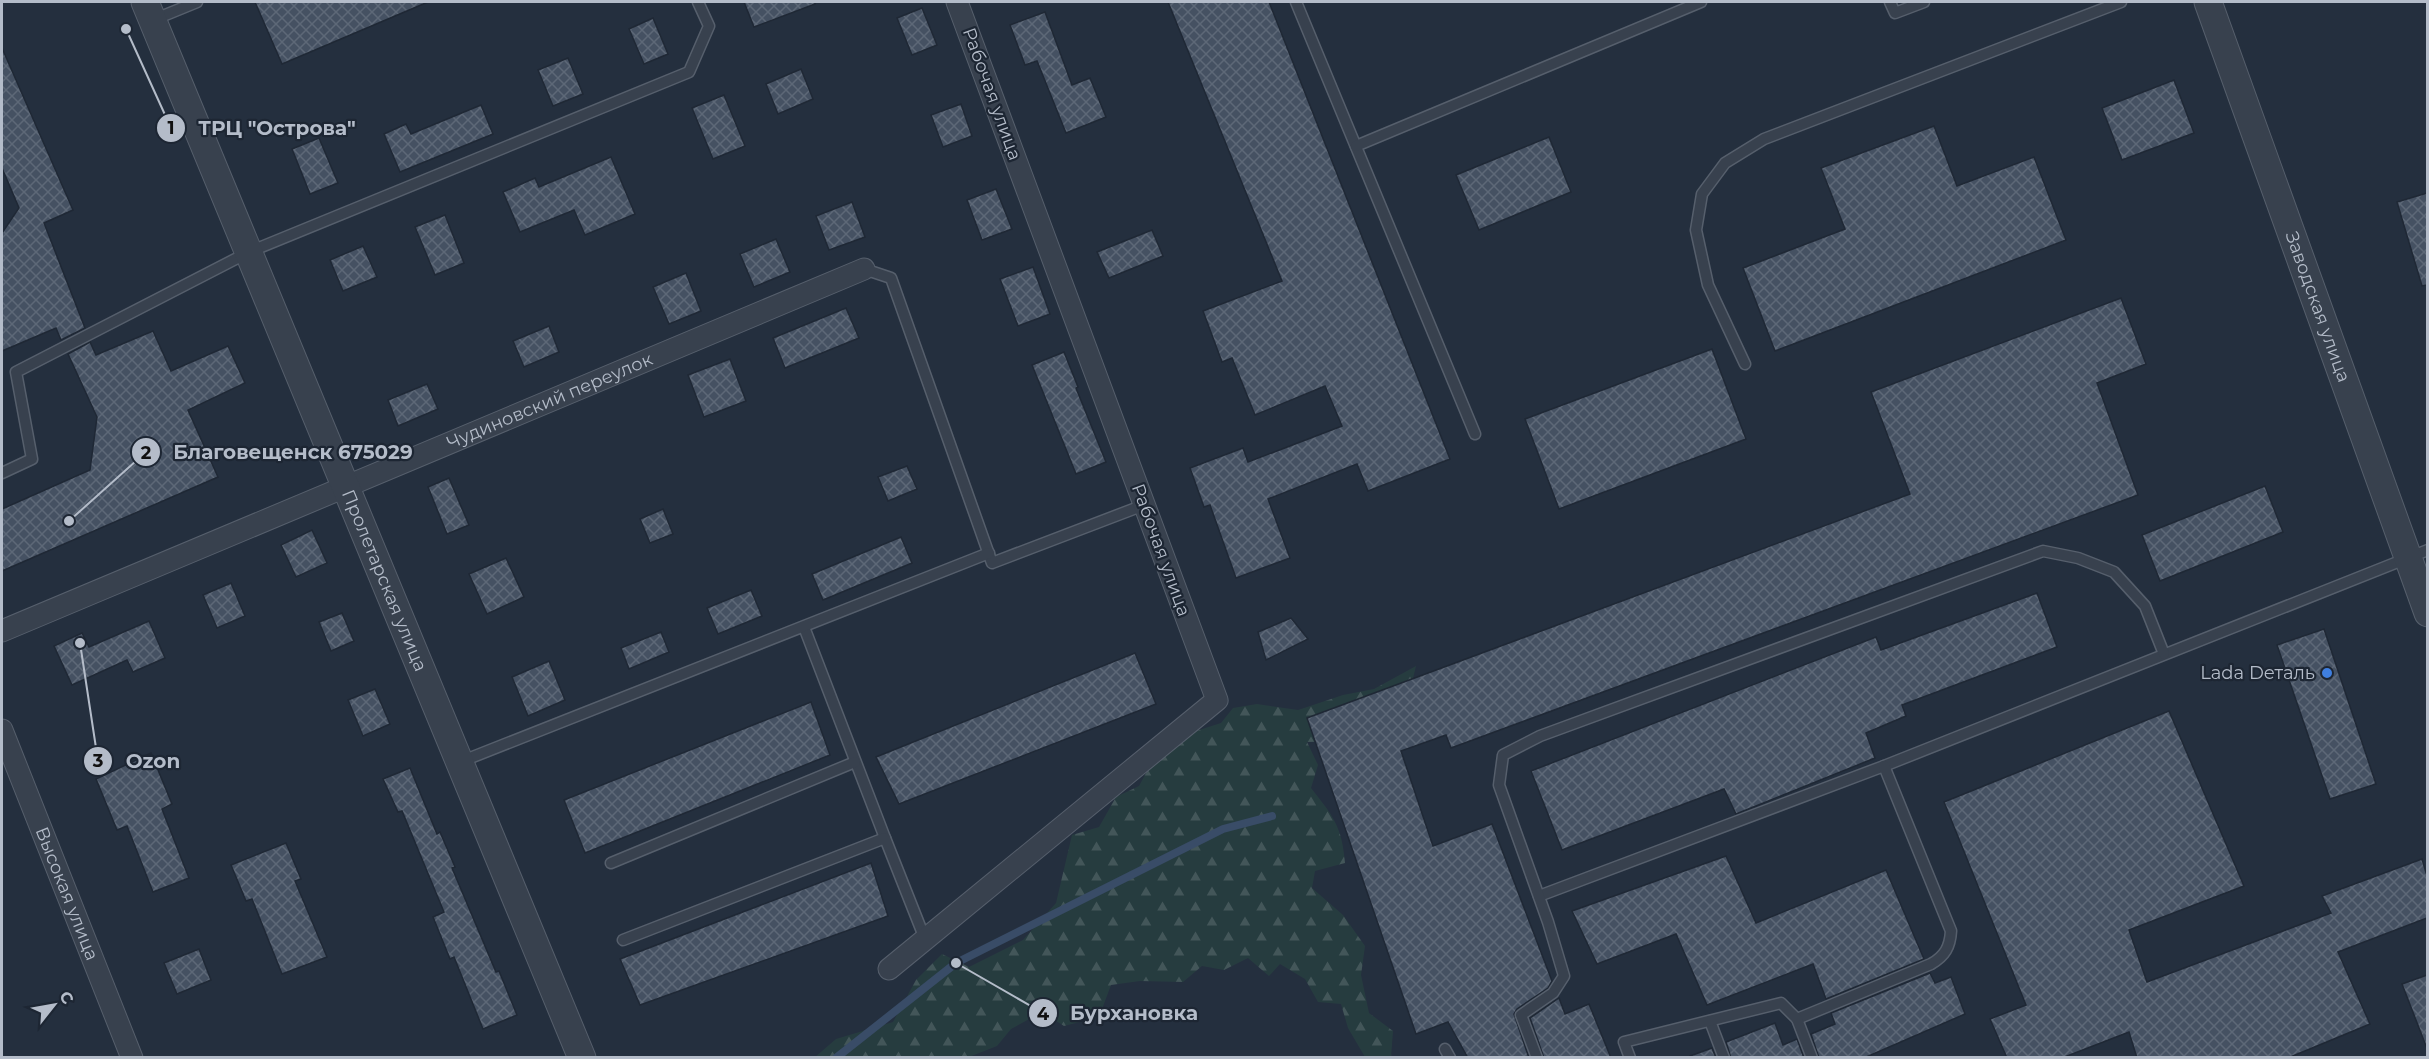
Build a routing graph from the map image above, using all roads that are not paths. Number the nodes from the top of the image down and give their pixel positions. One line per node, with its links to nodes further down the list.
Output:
1 (197, 2): 10 (lane)
2 (698, 2): 12 (lane)
3 (957, 2): 18 (street, Рабочая улица)
4 (1296, 2): 11 (lane)
5 (1701, 2): 11 (lane)
6 (1890, 2): 7 (lane)
7 (1924, 2)
8 (2121, 2): 14 (lane)
9 (2208, 2): 20 (street, Заводская улица)
10 (149, 11): 12 (street, Пролетарская улица)
11 (1356, 146): 15 (lane)
12 (249, 252): 16 (lane); 17 (street, Пролетарская улица)
13 (864, 269): 17 (street, Чудиновский переулок); 19 (lane)
14 (1745, 364)
15 (1475, 434)
16 (2, 472)
17 (346, 486): 23 (street, Чудиновский переулок); 26 (street, Пролетарская улица)
18 (1144, 505): 19 (lane); 32 (street, Рабочая улица)
19 (989, 554): 22 (lane)
20 (2417, 554): 21 (street, Заводская улица); 24 (lane)
21 (2427, 613)
22 (804, 627): 26 (lane); 27 (lane)
23 (2, 631)
24 (2164, 654): 28 (lane); 31 (lane)
25 (2, 730): 37 (street, Высокая улица)
26 (460, 762): 38 (street, Пролетарская улица)
27 (855, 762): 29 (lane); 30 (lane)
28 (1884, 766): 31 (lane); 35 (lane)
29 (885, 838): 32 (lane); 33 (lane)
30 (611, 863)
31 (1539, 896): 39 (lane)
32 (925, 939): 34 (street, Рабочая улица)
33 (623, 940)
34 (889, 969)
35 (1797, 1019): 36 (lane); 42 (lane)
36 (1710, 1021): 40 (lane); 41 (lane)
37 (132, 1058)
38 (582, 1058)
39 (1537, 1058)
40 (1630, 1058)
41 (1724, 1058)
42 (1812, 1058)

